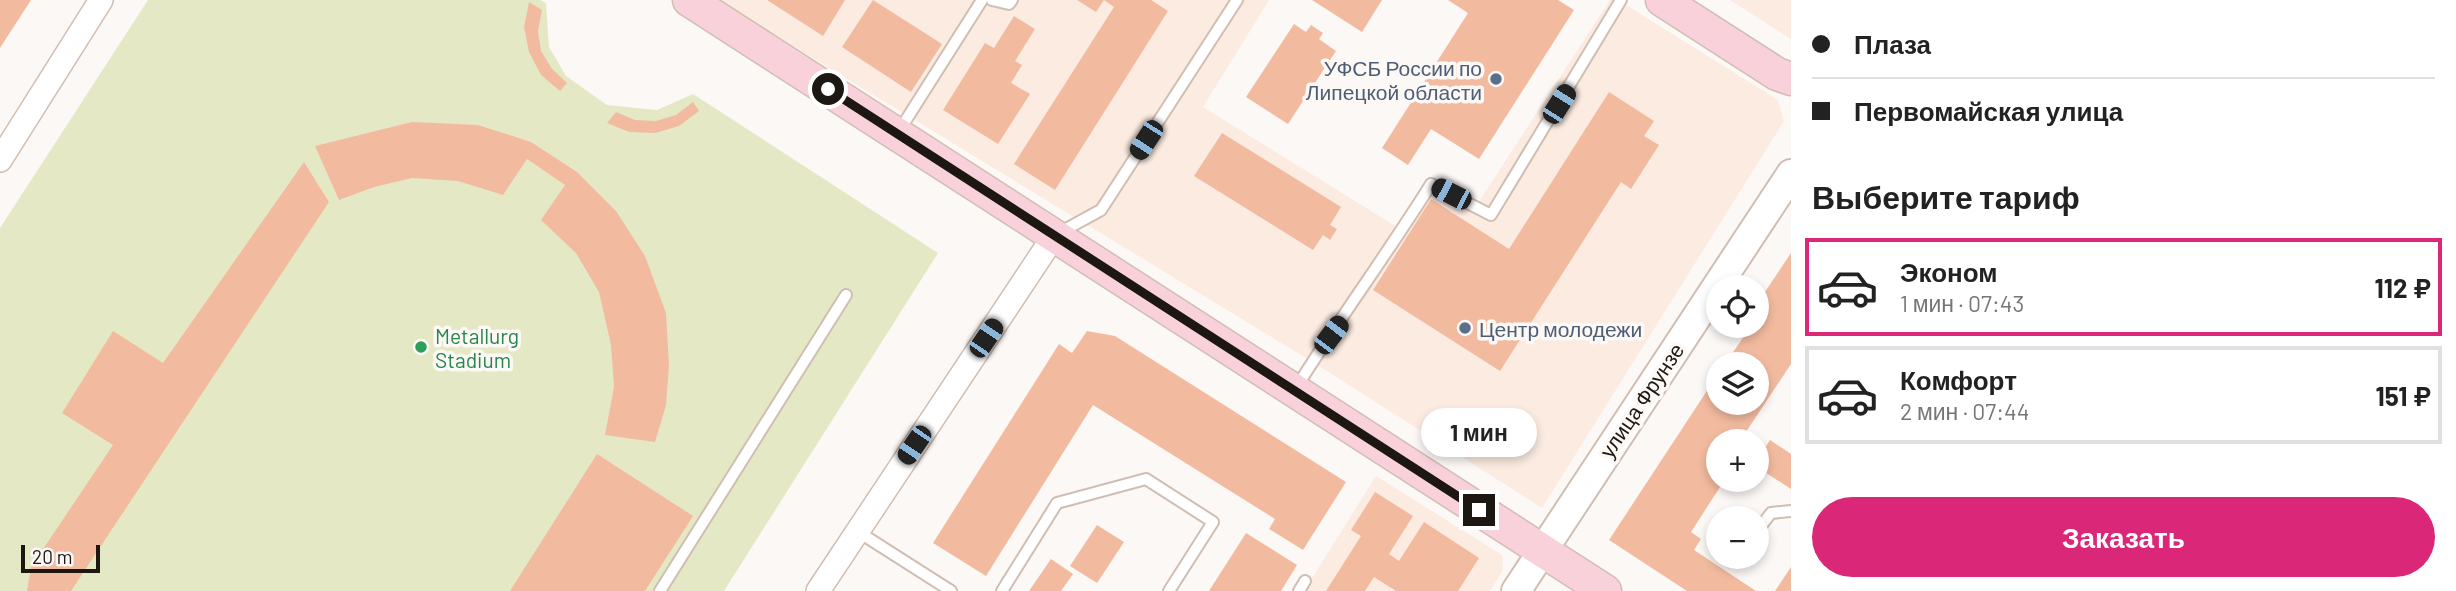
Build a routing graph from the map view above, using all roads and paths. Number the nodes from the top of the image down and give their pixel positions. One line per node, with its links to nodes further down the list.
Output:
1 (101, 0): 11 (street)
2 (689, 0): 10 (main road)
3 (982, 0): 10 (lane)
4 (992, 0): 5 (lane)
5 (1012, 0)
6 (1237, 0): 13 (lane)
7 (1621, 0): 15 (lane)
8 (1662, 0): 9 (main road)
9 (1791, 79)
10 (897, 134): 13 (main road)
11 (0, 160)
12 (1791, 174): 19 (street, улица Фрунзе)
13 (1054, 236): 15 (main road); 18 (street)
14 (846, 295): 21 (lane)
15 (1295, 391): 19 (main road)
16 (1791, 511): 17 (lane)
17 (1769, 516)
18 (857, 531): 22 (street); 23 (lane)
19 (1542, 550): 27 (street, улица Фрунзе); 28 (main road)
20 (1305, 581): 26 (lane)
21 (660, 591)
22 (818, 591)
23 (951, 591)
24 (1002, 591): 25 (lane)
25 (1169, 591)
26 (1299, 591)
27 (1516, 591)
28 (1605, 591)

